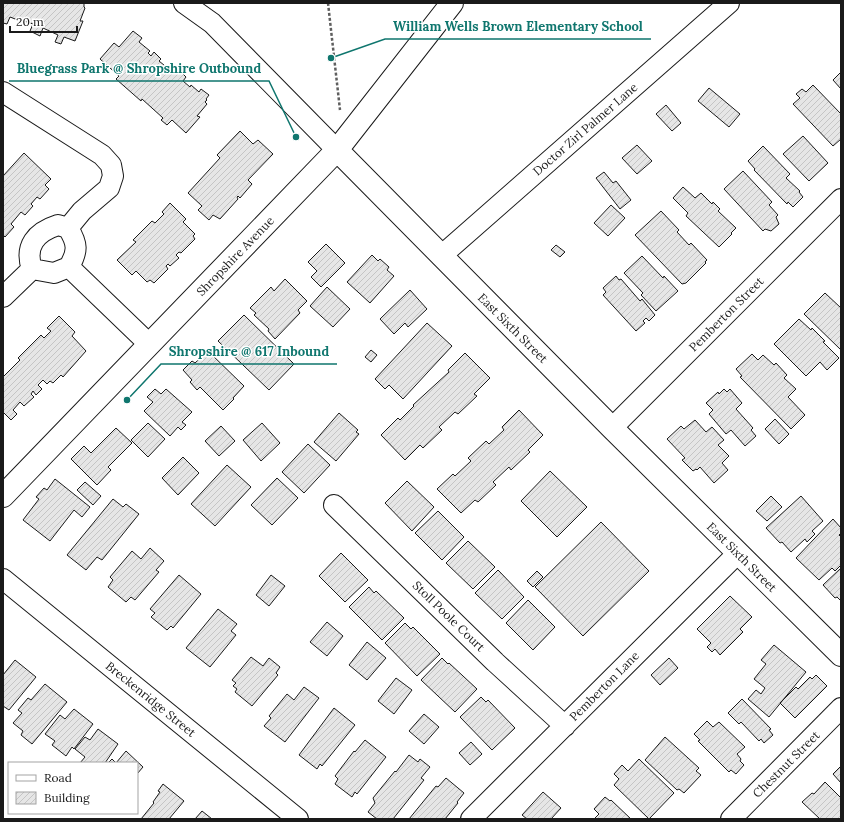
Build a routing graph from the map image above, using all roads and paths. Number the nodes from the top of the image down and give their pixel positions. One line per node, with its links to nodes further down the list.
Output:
1 (184, 3): 7 (street, East Sixth Street)
2 (328, 3): 6 (path)
3 (452, 3): 7 (street, Shropshire Avenue)
4 (729, 3): 10 (street, Doctor Zirl Palmer Lane)
5 (3, 92): 9 (street)
6 (340, 116)
7 (337, 150): 10 (street, East Sixth Street); 14 (street, Shropshire Avenue)
8 (841, 199): 15 (street, Pemberton Street)
9 (68, 228): 11 (street); 12 (street)
10 (442, 256): 15 (street, East Sixth Street)
11 (69, 268): 12 (street); 14 (street)
12 (32, 269): 13 (street)
13 (3, 297)
14 (149, 344): 16 (street, Shropshire Avenue)
15 (612, 428): 18 (street, East Sixth Street)
16 (3, 496)
17 (334, 505): 22 (street, Stoll Poole Court)
18 (738, 553): 20 (street, East Sixth Street); 22 (street, Pemberton Lane)
19 (3, 579): 23 (street, Breckenridge Street)
20 (841, 655)
21 (841, 708): 25 (street, Chestnut Street)
22 (564, 726): 24 (street, Pemberton Lane)
23 (298, 819)
24 (471, 819)
25 (731, 819)

